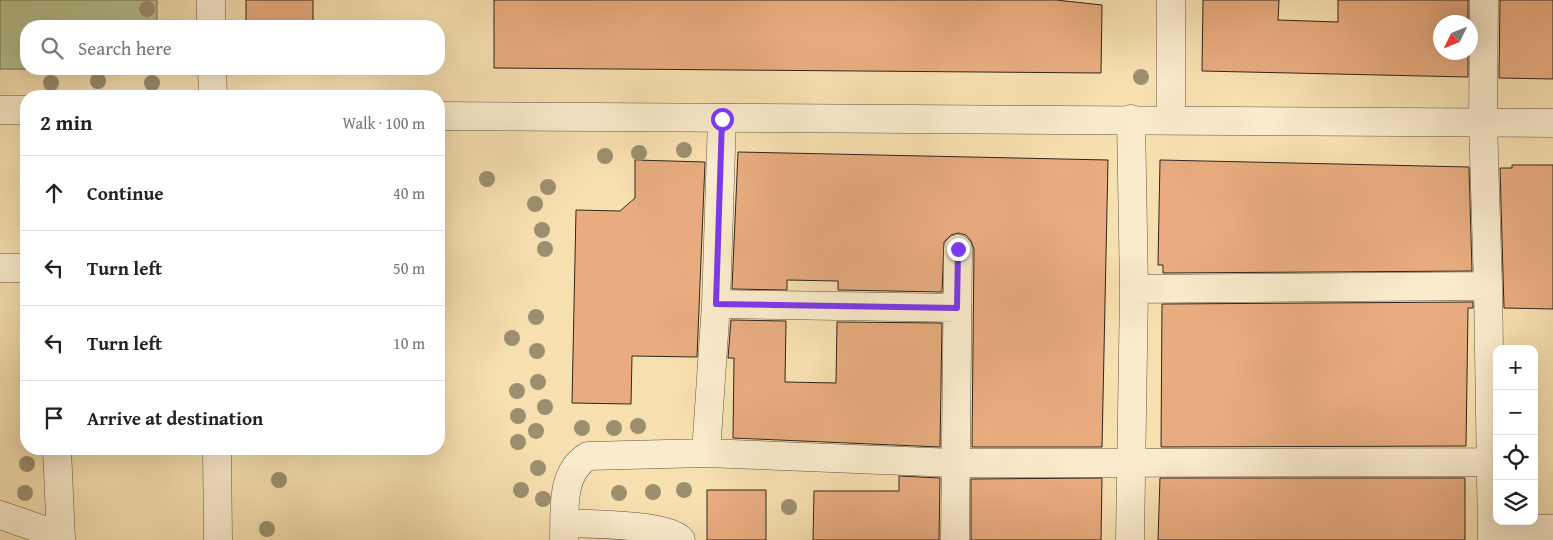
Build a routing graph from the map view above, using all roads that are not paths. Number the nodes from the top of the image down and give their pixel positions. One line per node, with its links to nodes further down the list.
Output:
1 (211, 0): 4 (street)
2 (1171, 0): 12 (street)
3 (1484, 0): 13 (street)
4 (211, 20)
5 (212, 75): 6 (street)
6 (213, 90)
7 (0, 110): 8 (street)
8 (20, 110)
9 (445, 116): 11 (street)
10 (1131, 118): 11 (street); 12 (street); 19 (street)
11 (722, 119): 20 (street)
12 (1171, 119): 13 (street)
13 (1483, 122): 14 (street); 18 (street)
14 (1553, 123)
15 (958, 249): 21 (street)
16 (0, 268): 17 (street)
17 (20, 268)
18 (1488, 286): 19 (street); 27 (street)
19 (1134, 289): 25 (street)
20 (716, 304): 21 (street); 22 (street)
21 (957, 308): 26 (street)
22 (706, 453): 26 (street); 30 (street)
23 (57, 455): 32 (street)
24 (217, 455): 33 (street)
25 (1130, 461): 26 (street); 27 (street); 36 (street)
26 (955, 462): 35 (street)
27 (1490, 462): 31 (street)
28 (0, 515): 32 (street)
29 (1553, 529): 31 (street)
30 (565, 531): 34 (street)
31 (1492, 534)
32 (61, 538)
33 (218, 540)
34 (681, 540)
35 (955, 540)
36 (1130, 540)

